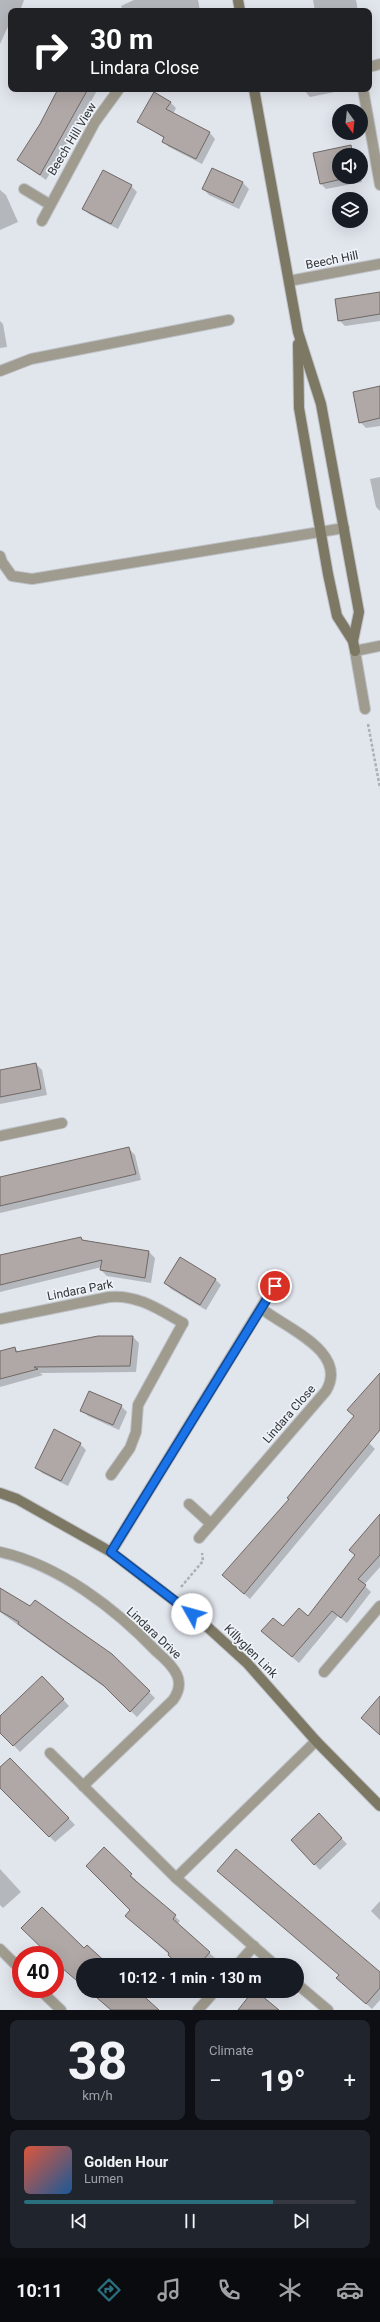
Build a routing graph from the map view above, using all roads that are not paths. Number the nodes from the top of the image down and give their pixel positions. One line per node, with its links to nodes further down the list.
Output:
1 (117, 92): 6 (street, Beech Hill View)
2 (255, 92): 9 (street)
3 (364, 92): 4 (street)
4 (380, 185)
5 (24, 189): 6 (street)
6 (49, 204): 7 (street, Beech Hill View)
7 (42, 221)
8 (380, 264): 9 (street, Beech Hill)
9 (289, 281): 11 (street)
10 (229, 320): 12 (street)
11 (298, 332): 13 (street); 14 (street)
12 (0, 371)
13 (344, 528): 14 (street); 16 (street)
14 (321, 532): 15 (street); 16 (street)
15 (0, 556)
16 (354, 646): 17 (street); 18 (street)
17 (380, 646)
18 (365, 709)
19 (62, 1123): 20 (street)
20 (0, 1136)
21 (275, 1286): 22 (street)
22 (262, 1309): 27 (street, Lindara Close); 30 (street)
23 (0, 1319): 24 (street, Lindara Park)
24 (111, 1476)
25 (0, 1493): 30 (street, Killyglen Link)
26 (189, 1504): 27 (street)
27 (211, 1524): 28 (street, Lindara Close)
28 (199, 1538)
29 (0, 1552): 35 (street, Lindara Drive)
30 (111, 1552): 33 (street, Killyglen Link)
31 (380, 1606): 32 (street)
32 (324, 1672)
33 (316, 1741): 36 (street, Killyglen Link); 37 (street)
34 (50, 1753): 35 (street)
35 (83, 1786): 37 (street)
36 (380, 1806)
37 (176, 1878): 38 (street)
38 (254, 1946): 40 (street); 41 (street)
39 (0, 1949): 42 (street)
40 (243, 1958)
41 (267, 1958)
42 (12, 1961)
43 (304, 1990): 48 (street)
44 (48, 1998): 46 (street)
45 (208, 1998): 47 (street)
46 (61, 2010)
47 (198, 2010)
48 (328, 2010)

